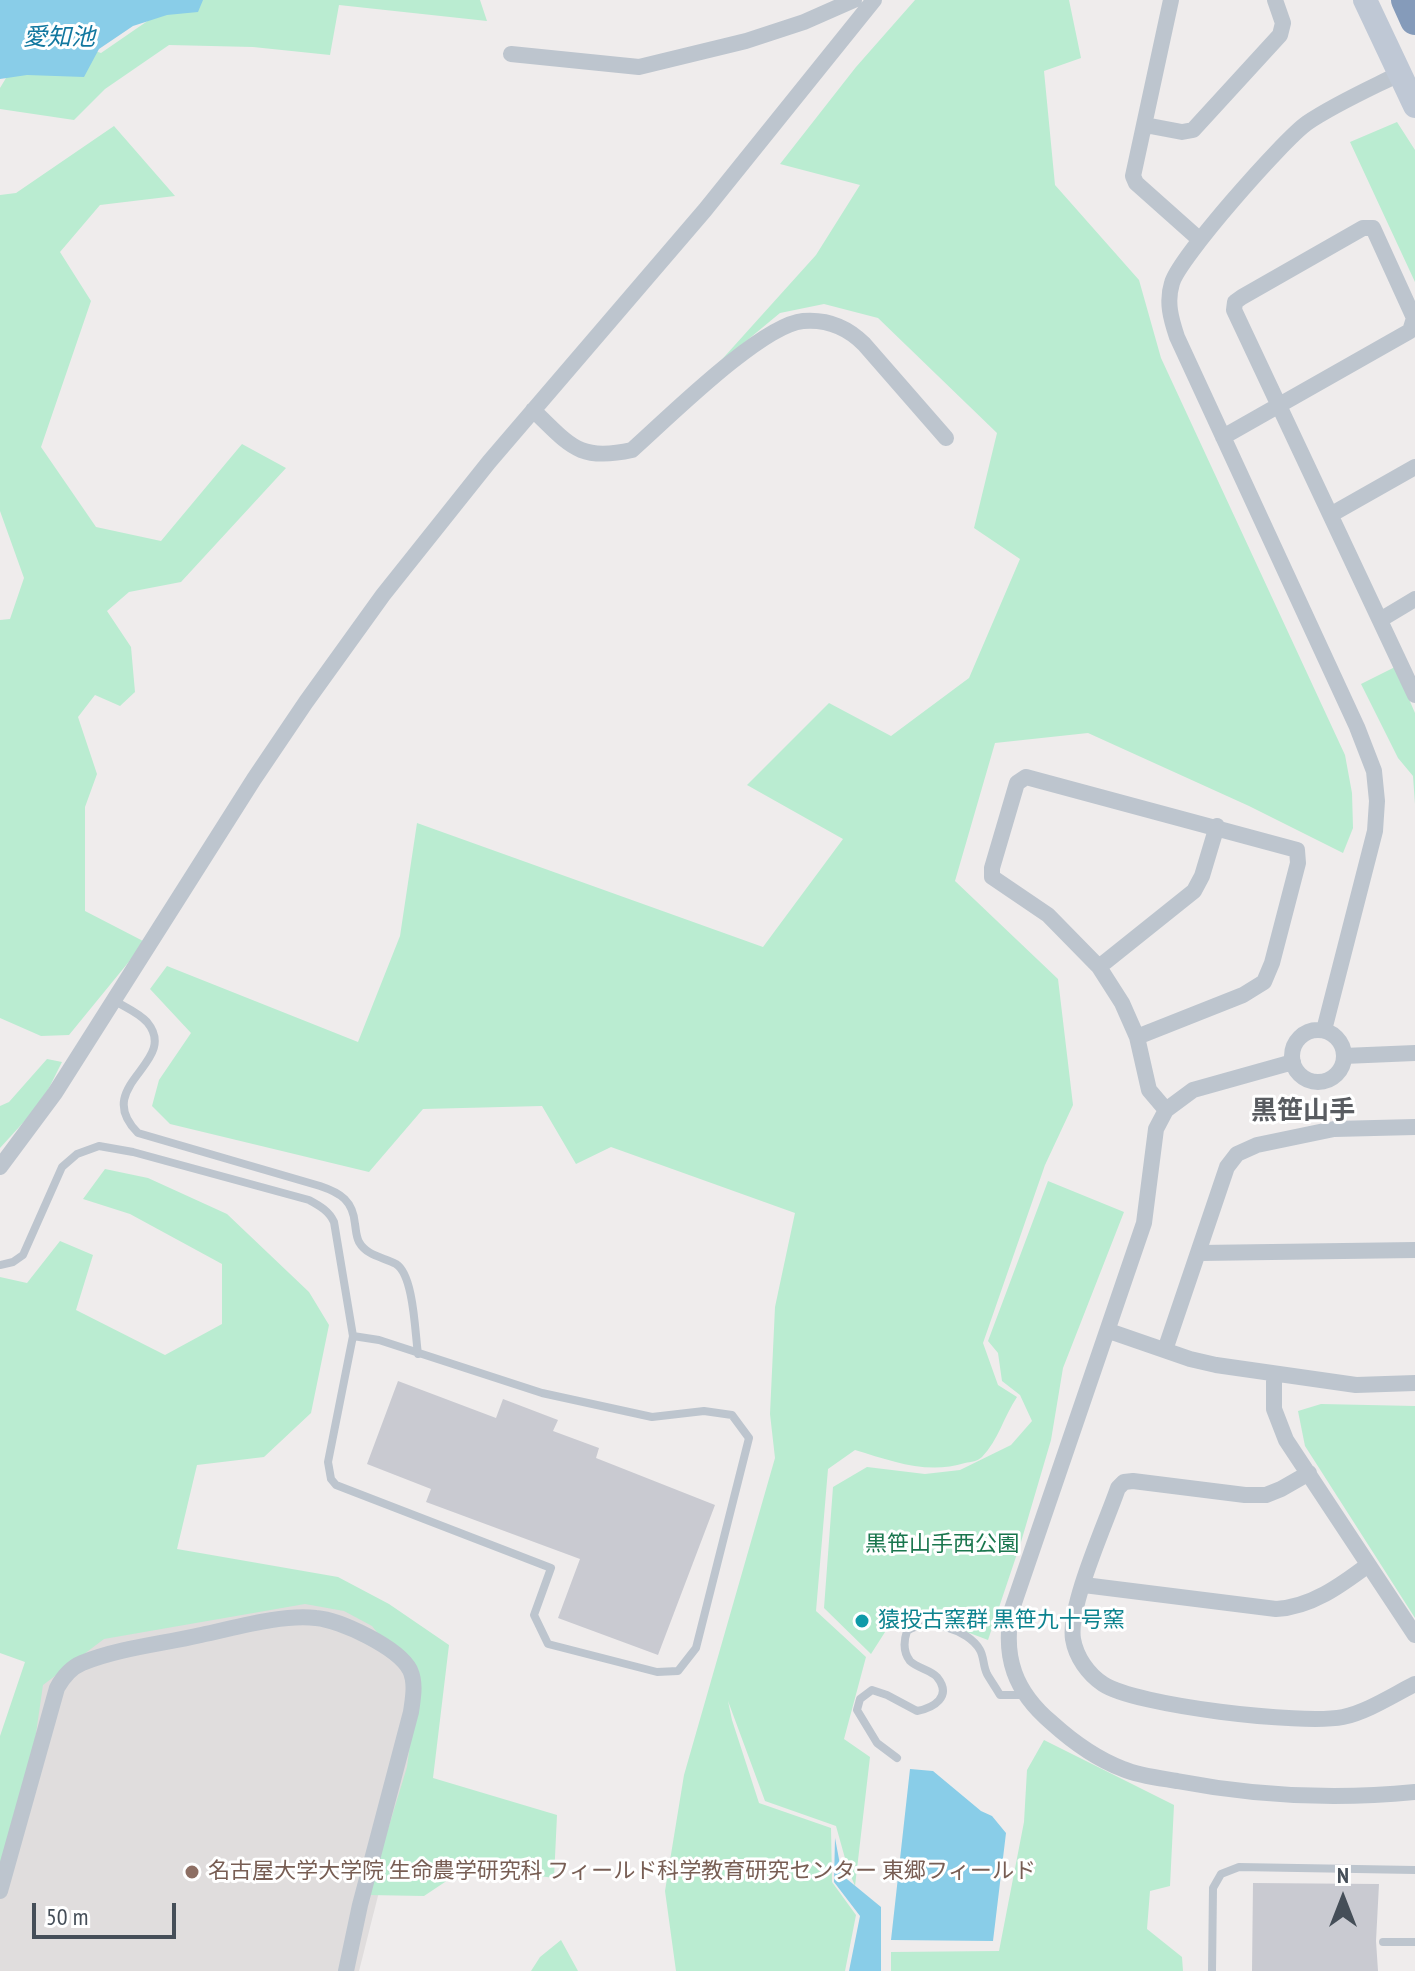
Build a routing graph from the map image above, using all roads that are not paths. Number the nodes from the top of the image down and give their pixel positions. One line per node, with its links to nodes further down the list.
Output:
1 (854, 0): 8 (street)
2 (874, 0): 14 (street)
3 (1171, 0): 11 (street)
4 (1275, 0): 11 (street)
5 (1365, 0): 9 (street)
6 (1406, 0): 7 (highway)
7 (1415, 20)
8 (511, 54)
9 (1399, 74): 10 (street); 12 (street)
10 (1415, 106)
11 (1145, 125): 12 (street)
12 (1200, 240): 15 (street)
13 (1277, 406): 13 (street); 15 (street); 18 (street)
14 (533, 410): 16 (street); 24 (street)
15 (1223, 437): 25 (street)
16 (946, 438)
17 (1415, 467): 18 (street)
18 (1332, 514): 20 (street)
19 (1415, 599): 20 (street)
20 (1380, 620): 21 (street)
21 (1415, 695)
22 (1217, 826): 23 (street); 23 (street); 26 (street)
23 (1099, 967): 26 (street)
24 (115, 1001): 32 (street); 39 (lane)
25 (1324, 1030): 28 (street); 29 (street)
26 (1137, 1037): 30 (street)
27 (1415, 1053): 28 (street)
28 (1344, 1056): 29 (street)
29 (1293, 1062): 30 (street)
30 (1166, 1110): 36 (street)
31 (1415, 1127): 34 (street)
32 (0, 1167)
33 (1415, 1250): 34 (street)
34 (1200, 1253): 38 (street)
35 (0, 1265): 37 (lane)
36 (1109, 1331): 38 (street); 47 (street)
37 (353, 1336): 39 (lane); 39 (lane)
38 (1165, 1350): 40 (street)
39 (418, 1354)
40 (1274, 1374): 41 (street); 42 (street)
41 (1415, 1383)
42 (1309, 1473): 43 (street); 44 (street)
43 (1368, 1565): 44 (street); 45 (street)
44 (1084, 1585): 46 (street)
45 (1415, 1635)
46 (1415, 1684)
47 (1024, 1695): 48 (lane); 49 (street)
48 (897, 1758)
49 (1415, 1792)
50 (1415, 1870): 55 (lane)
51 (0, 1891): 54 (street)
52 (1383, 1942): 53 (lane)
53 (1415, 1942)
54 (346, 1971)
55 (1212, 1971)

